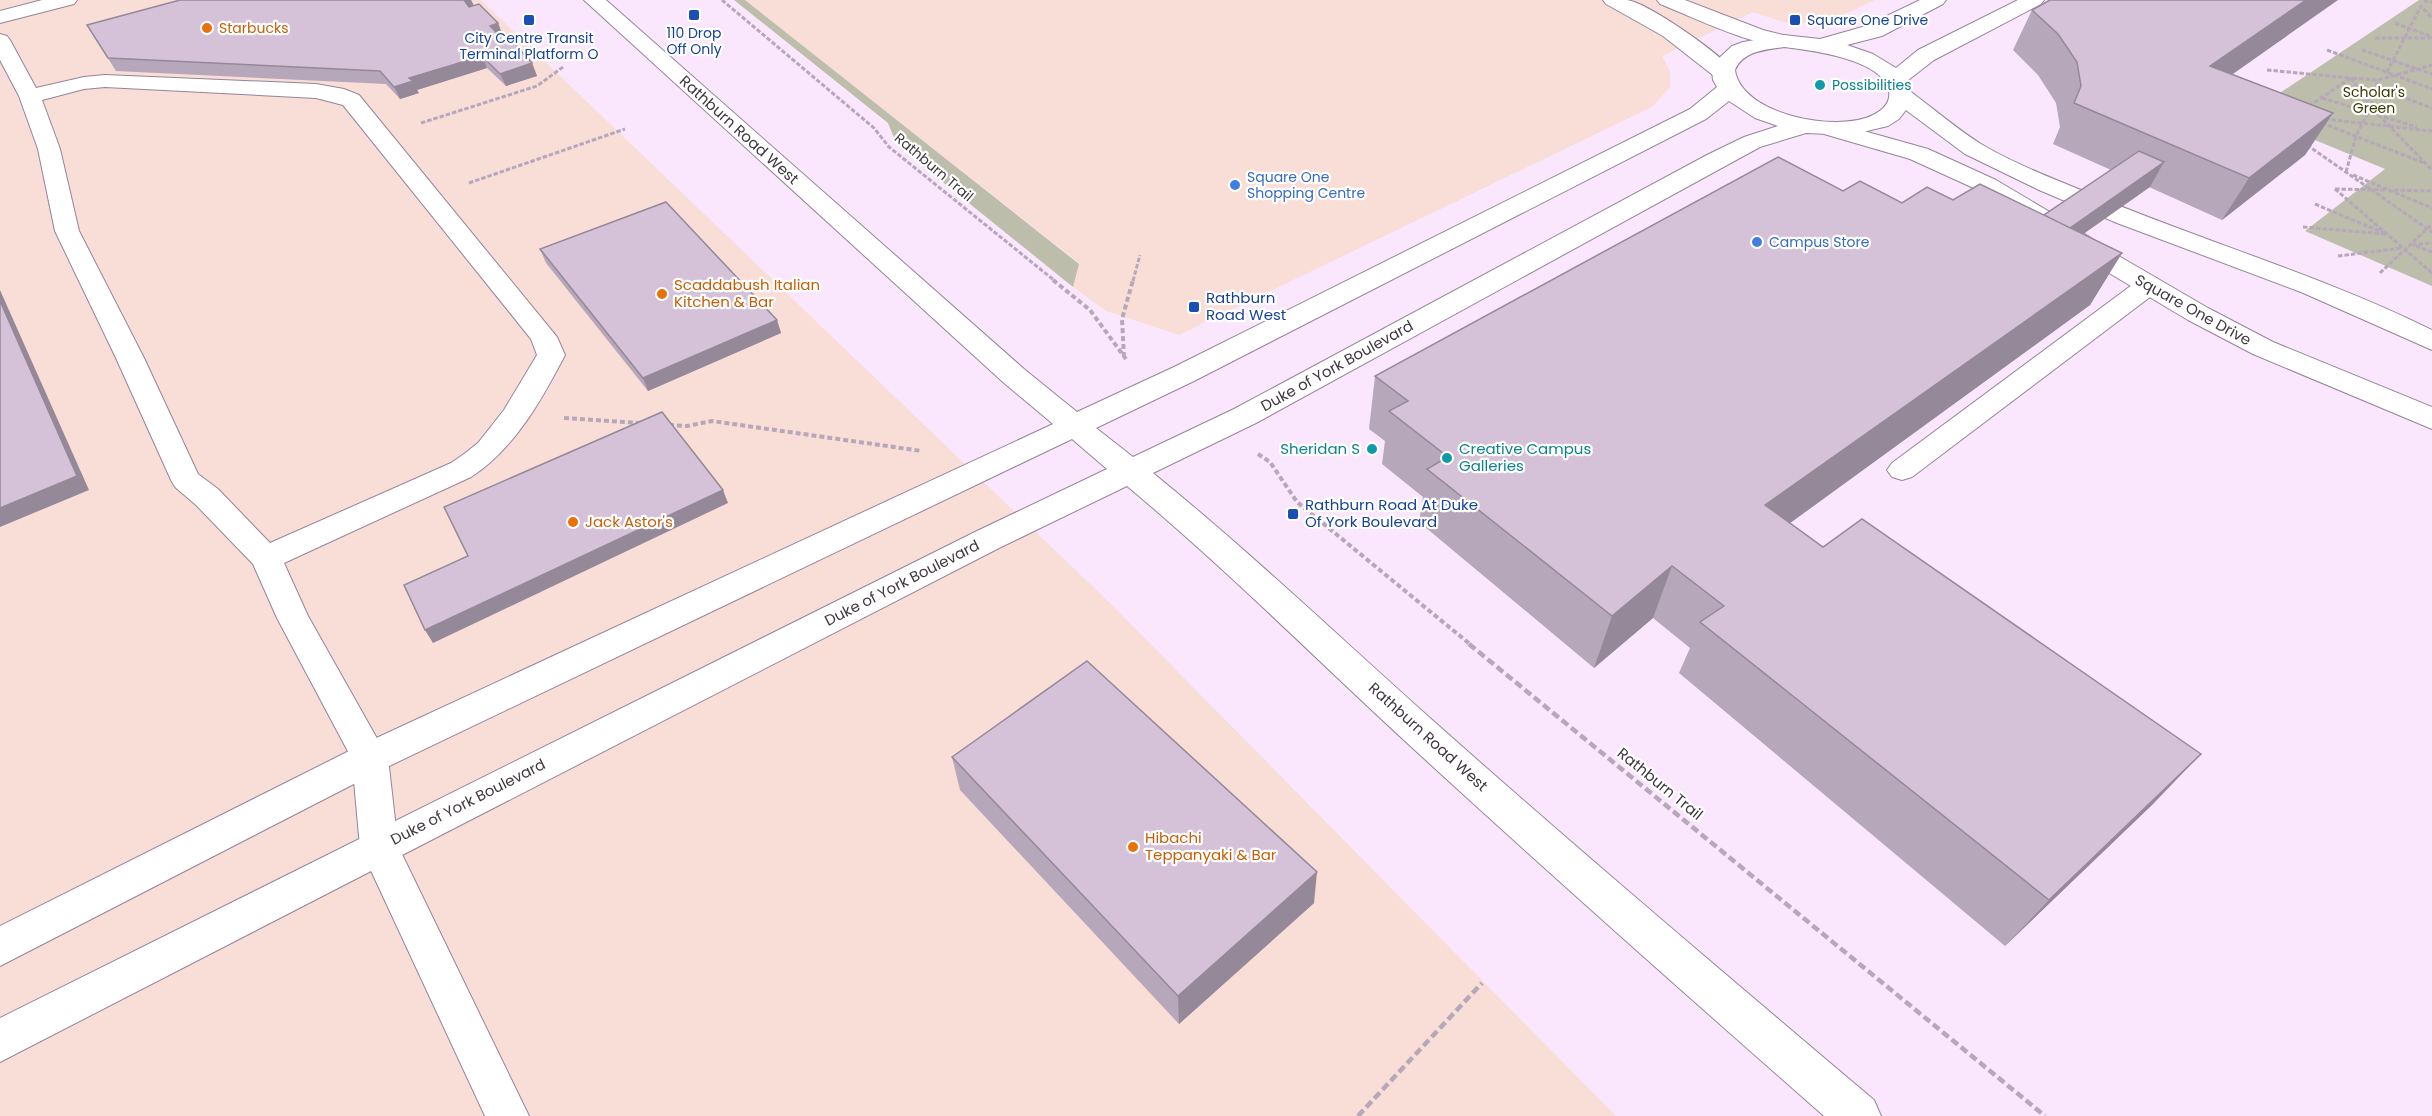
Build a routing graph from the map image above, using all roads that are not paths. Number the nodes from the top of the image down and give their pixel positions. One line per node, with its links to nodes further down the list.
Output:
1 (67, 0): 7 (street)
2 (594, 0): 19 (street, Rathburn Road West)
3 (1613, 0): 11 (lane)
4 (1666, 0): 9 (lane)
5 (1936, 0): 10 (street)
6 (2034, 0): 12 (street)
7 (0, 17)
8 (0, 40): 13 (lane)
9 (1784, 41): 10 (street); 11 (street)
10 (1822, 45): 12 (street)
11 (1726, 80): 14 (street); 19 (street)
12 (1899, 88): 15 (street); 17 (street)
13 (30, 96): 22 (lane); 22 (lane)
14 (1804, 126): 15 (street); 21 (street, Duke of York Boulevard)
15 (1832, 129): 16 (street, Square One Drive)
16 (2149, 285): 18 (street, Square One Drive); 20 (lane)
17 (2432, 341)
18 (2432, 419)
19 (1073, 425): 21 (street, Rathburn Road West); 23 (street)
20 (1902, 470)
21 (1130, 472): 24 (street, Duke of York Boulevard); 28 (street, Rathburn Road West)
22 (266, 558): 23 (lane)
23 (370, 758): 24 (lane); 25 (street)
24 (380, 847): 26 (street, Duke of York Boulevard); 27 (lane)
25 (0, 947)
26 (0, 1041)
27 (507, 1116)
28 (1858, 1116)

